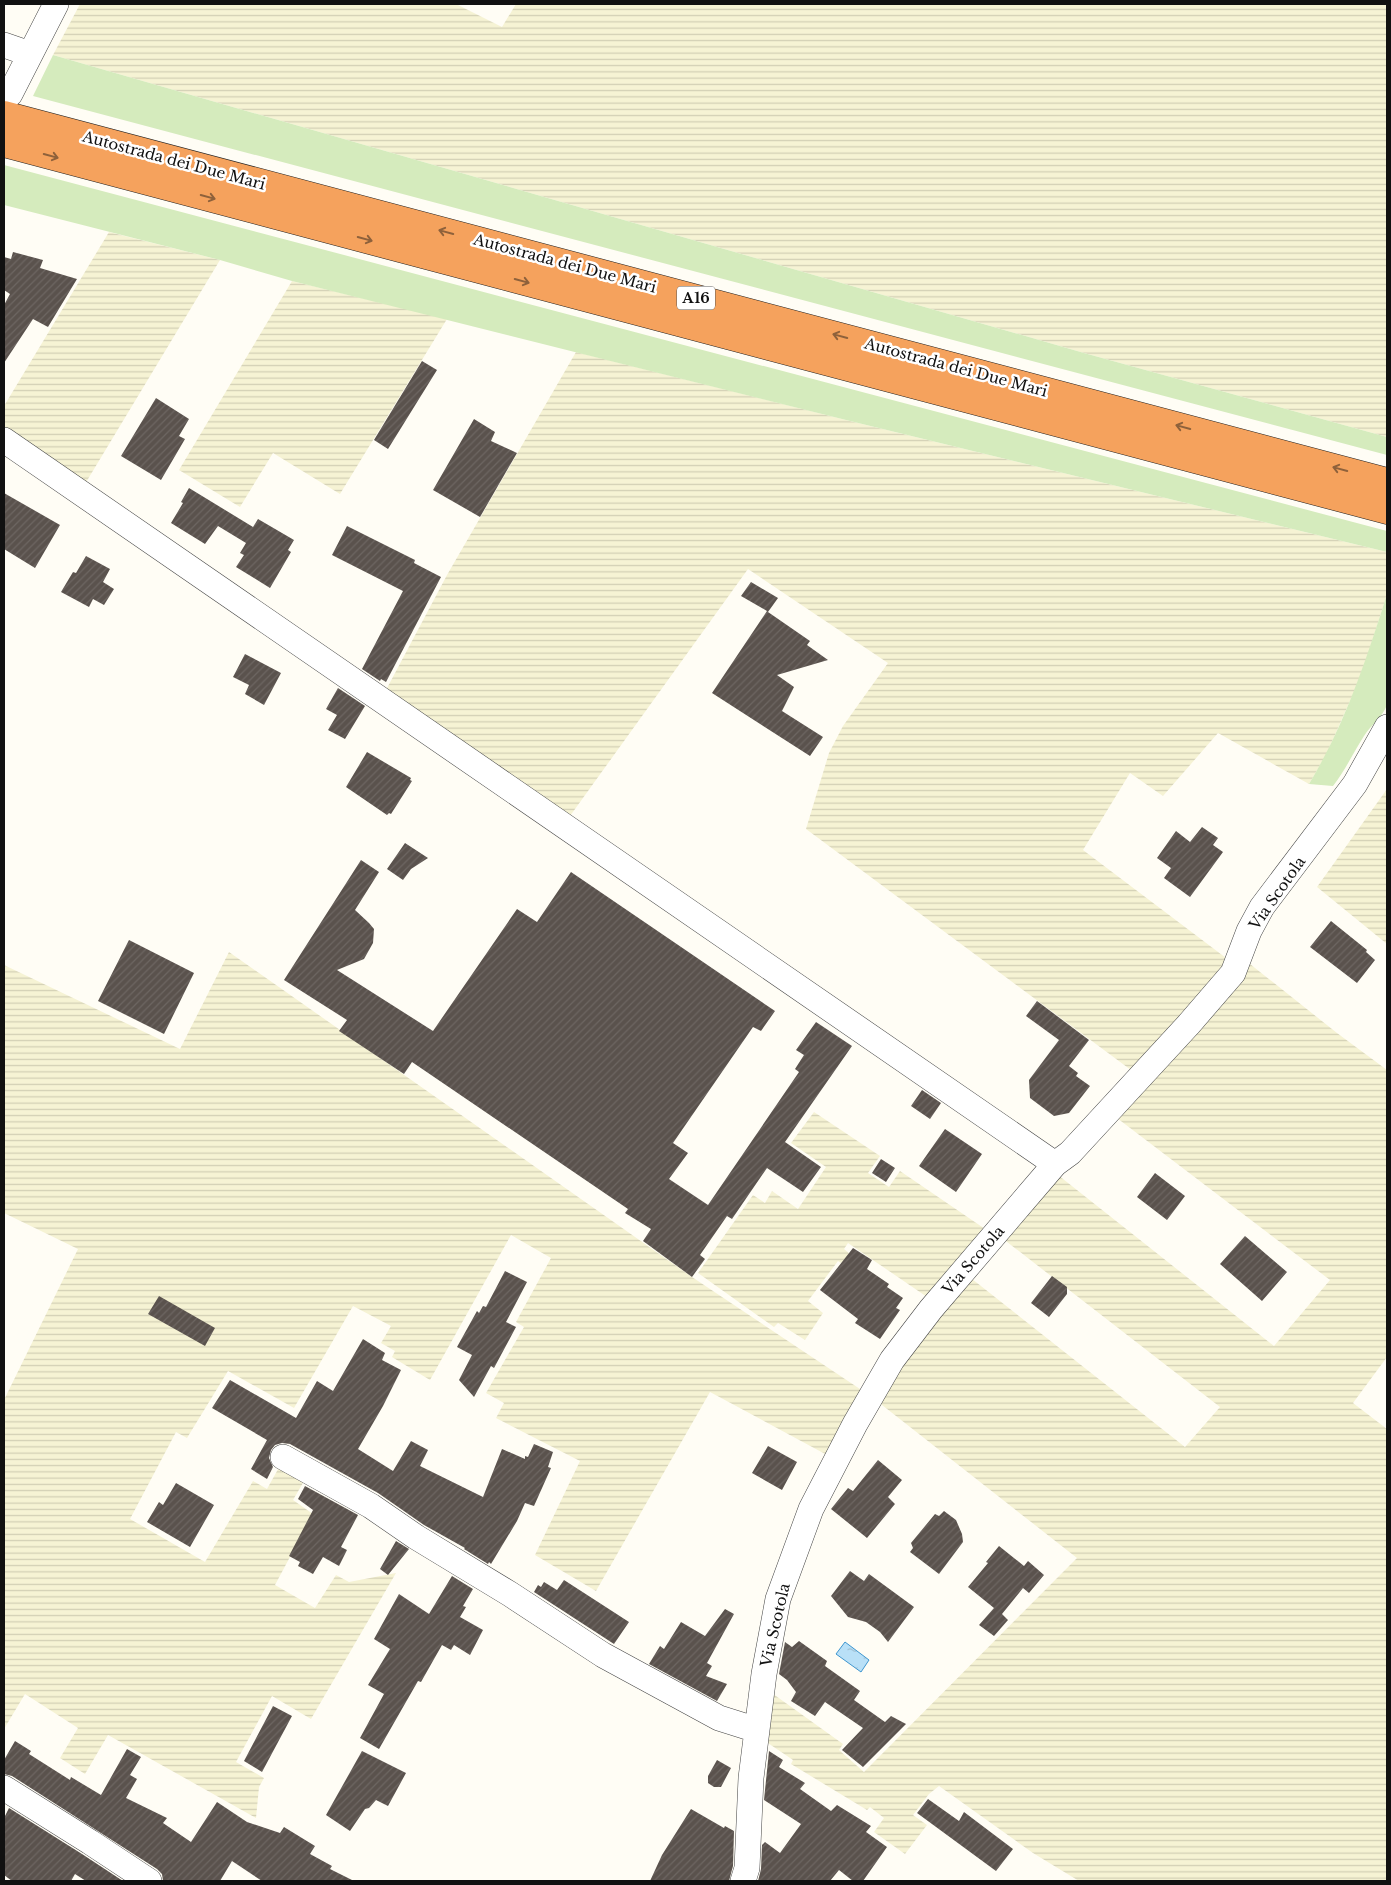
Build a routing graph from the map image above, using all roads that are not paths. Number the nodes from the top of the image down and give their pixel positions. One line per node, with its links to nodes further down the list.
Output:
1 (56, 4): 3 (street)
2 (4, 45): 3 (street)
3 (30, 54): 4 (street)
4 (7, 104): 7 (highway, Autostrada dei Due Mari / A16, one-way to 4)
5 (4, 143): 8 (highway, Autostrada dei Due Mari / A16, one-way to 8)
6 (4, 440): 10 (street)
7 (1387, 482)
8 (1387, 510)
9 (1387, 727): 10 (street, Via Scotola)
10 (1055, 1164): 12 (street, Via Scotola)
11 (283, 1457): 12 (street)
12 (757, 1730): 15 (street, Via Scotola)
13 (4, 1788): 14 (street)
14 (150, 1881)
15 (743, 1881)

